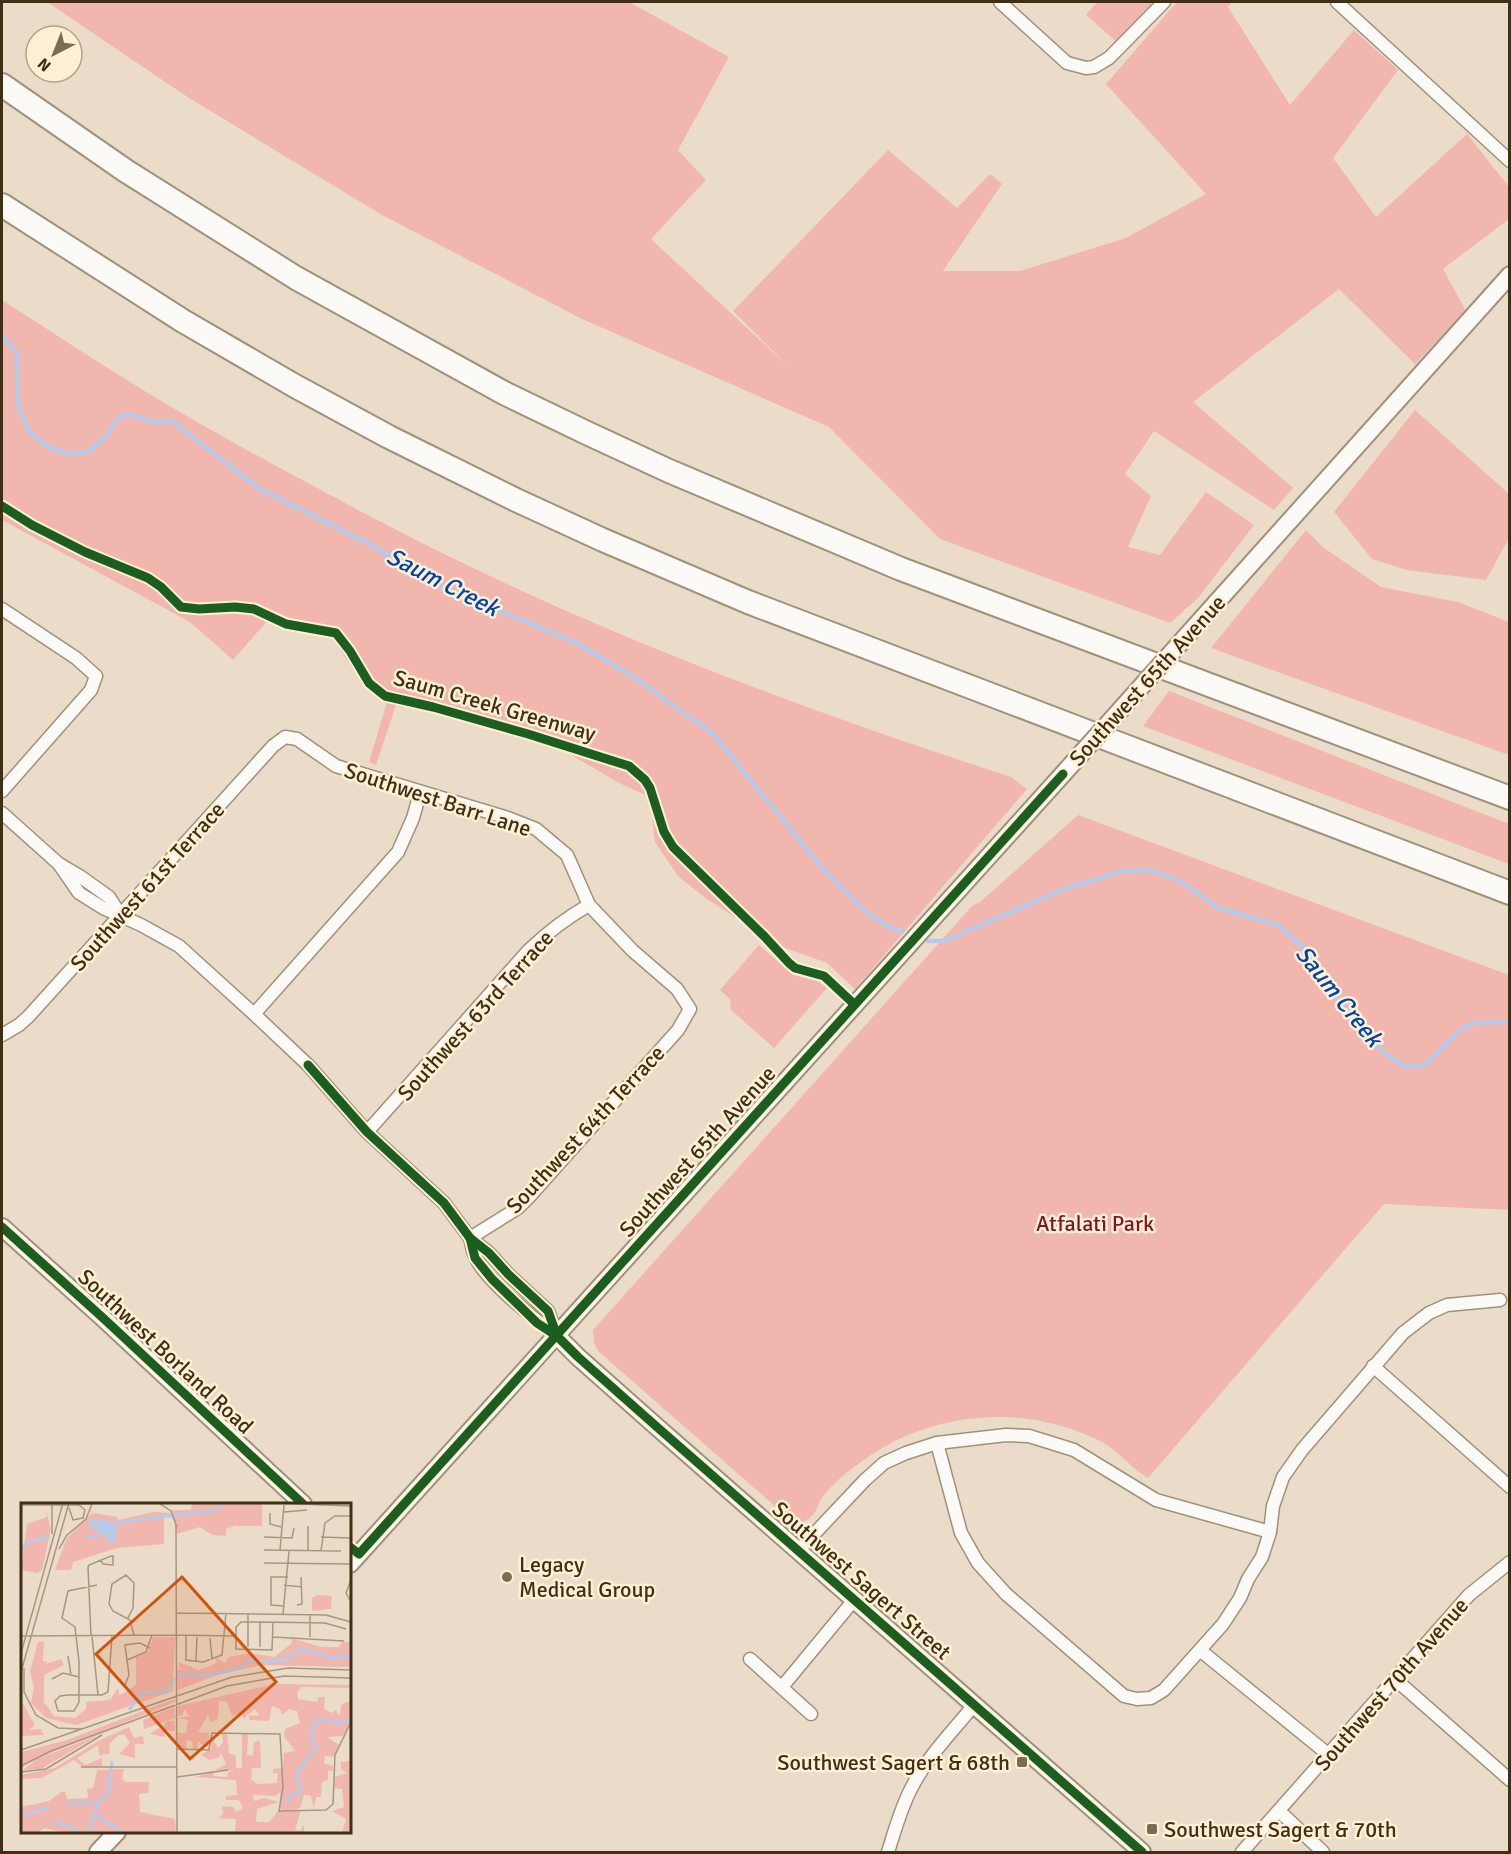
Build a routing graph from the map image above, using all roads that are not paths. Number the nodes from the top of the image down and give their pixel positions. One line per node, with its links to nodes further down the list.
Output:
1 (1000, 2): 2 (street)
2 (1164, 2)
3 (1337, 2): 5 (street)
4 (2, 85): 12 (highway)
5 (1509, 161)
6 (2, 205): 14 (highway)
7 (1509, 275): 24 (main road, Southwest 65th Avenue, bridge)
8 (2, 609): 10 (street)
9 (290, 737): 11 (street, Southwest Barr Lane); 16 (street, Southwest 61st Terrace)
10 (2, 790)
11 (420, 793): 15 (street, Southwest Barr Lane); 18 (street)
12 (1509, 798)
13 (2, 813): 16 (street, Southwest Sagert Street)
14 (1509, 893)
15 (590, 905): 17 (street, Southwest Barr Lane); 20 (street, Southwest 63rd Terrace)
16 (121, 916): 18 (street, Southwest Sagert Street); 19 (street, Southwest 61st Terrace)
17 (690, 1009): 22 (street, Southwest 64th Terrace)
18 (254, 1014): 20 (street, Southwest Sagert Street)
19 (2, 1035)
20 (368, 1132): 22 (street, Southwest Sagert Street)
21 (2, 1227): 28 (main road, Southwest Borland Road)
22 (470, 1238): 24 (street, Southwest Sagert Street)
23 (1500, 1300): 25 (street)
24 (557, 1336): 30 (main road, Southwest Sagert Street); 31 (main road, Southwest 65th Avenue)
25 (1373, 1366): 27 (street); 29 (street)
26 (938, 1443): 29 (street); 30 (street); 34 (street)
27 (1509, 1487)
28 (302, 1503)
29 (1270, 1532): 34 (street)
30 (798, 1551): 33 (main road, Southwest Sagert Street)
31 (353, 1555)
32 (1509, 1562): 36 (street, Southwest 70th Avenue)
33 (854, 1600): 37 (street); 38 (main road, Southwest Sagert Street)
34 (1201, 1651): 40 (street)
35 (750, 1659): 37 (street)
36 (1395, 1679): 40 (street, Southwest 70th Avenue); 41 (street)
37 (782, 1687): 39 (street)
38 (974, 1705): 45 (street); 46 (main road, Southwest Sagert Street)
39 (811, 1713)
40 (1329, 1755): 42 (street, Southwest 70th Avenue)
41 (1509, 1780)
42 (1279, 1811): 47 (street, Southwest 70th Avenue); 48 (street)
43 (116, 1833): 44 (main road)
44 (98, 1852)
45 (888, 1852)
46 (1142, 1852)
47 (1242, 1852)
48 (1323, 1852)

